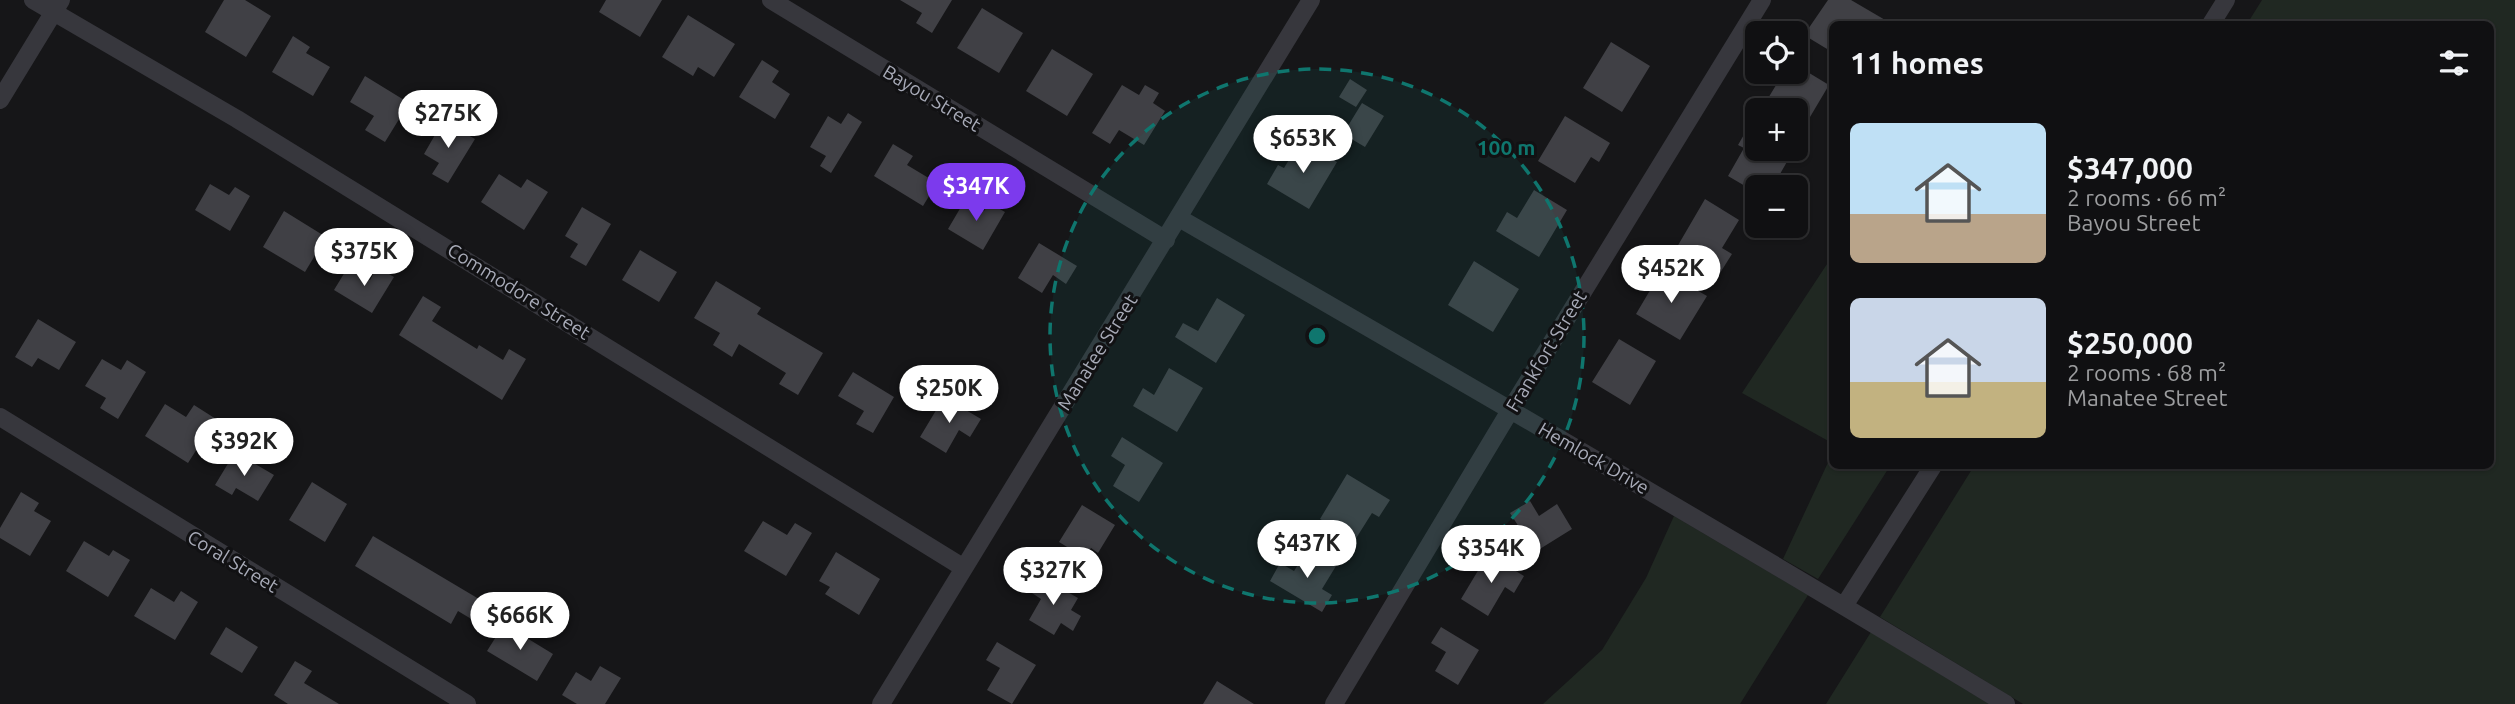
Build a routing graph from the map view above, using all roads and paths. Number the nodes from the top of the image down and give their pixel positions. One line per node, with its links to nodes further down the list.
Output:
1 (33, 0): 6 (street, Commodore Street)
2 (771, 0): 10 (street, Bayou Street)
3 (1311, 0): 9 (street, Manatee Street)
4 (1762, 0): 11 (street, Frankfort Street)
5 (2226, 0): 7 (street)
6 (57, 6): 8 (street); 14 (street, Commodore Street)
7 (2213, 21)
8 (0, 100)
9 (1179, 218): 10 (street, Manatee Street); 11 (street, Hemlock Drive)
10 (1166, 240): 14 (street, Manatee Street)
11 (1511, 409): 15 (street, Hemlock Drive); 18 (street, Frankfort Street)
12 (0, 417): 16 (street, Coral Street)
13 (1931, 469): 15 (street)
14 (964, 568): 17 (street, Manatee Street)
15 (1844, 606): 19 (street, Hemlock Drive)
16 (467, 704)
17 (881, 704)
18 (1334, 704)
19 (2006, 704)

